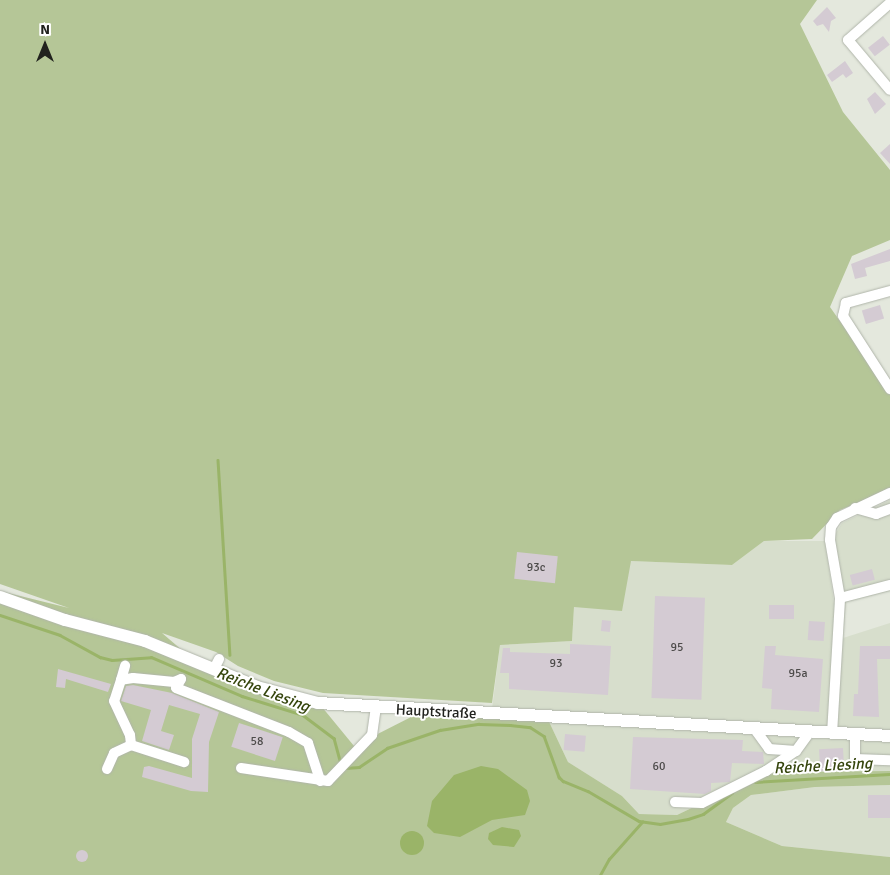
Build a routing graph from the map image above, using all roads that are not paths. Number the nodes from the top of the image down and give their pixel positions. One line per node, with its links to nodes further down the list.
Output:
1 (890, 4): 2 (street)
2 (890, 90)
3 (890, 291): 4 (street)
4 (890, 389)
5 (890, 493): 6 (street)
6 (855, 508): 7 (street); 10 (street)
7 (890, 509)
8 (890, 585): 10 (street)
9 (0, 597): 13 (main road, Hauptstraße)
10 (840, 598): 16 (street)
11 (125, 666): 12 (street)
12 (121, 680): 19 (street); 25 (street)
13 (376, 708): 14 (main road, Hauptstraße); 25 (street)
14 (754, 728): 15 (main road, Hauptstraße); 20 (street)
15 (810, 732): 16 (main road, Hauptstraße); 20 (street)
16 (832, 734): 17 (main road, Hauptstraße)
17 (855, 734): 18 (main road, Hauptstraße); 21 (street)
18 (890, 736)
19 (131, 745): 22 (street); 24 (street)
20 (796, 751): 26 (street)
21 (890, 760)
22 (184, 762)
23 (241, 768): 25 (street)
24 (107, 769)
25 (320, 782)
26 (675, 802)

